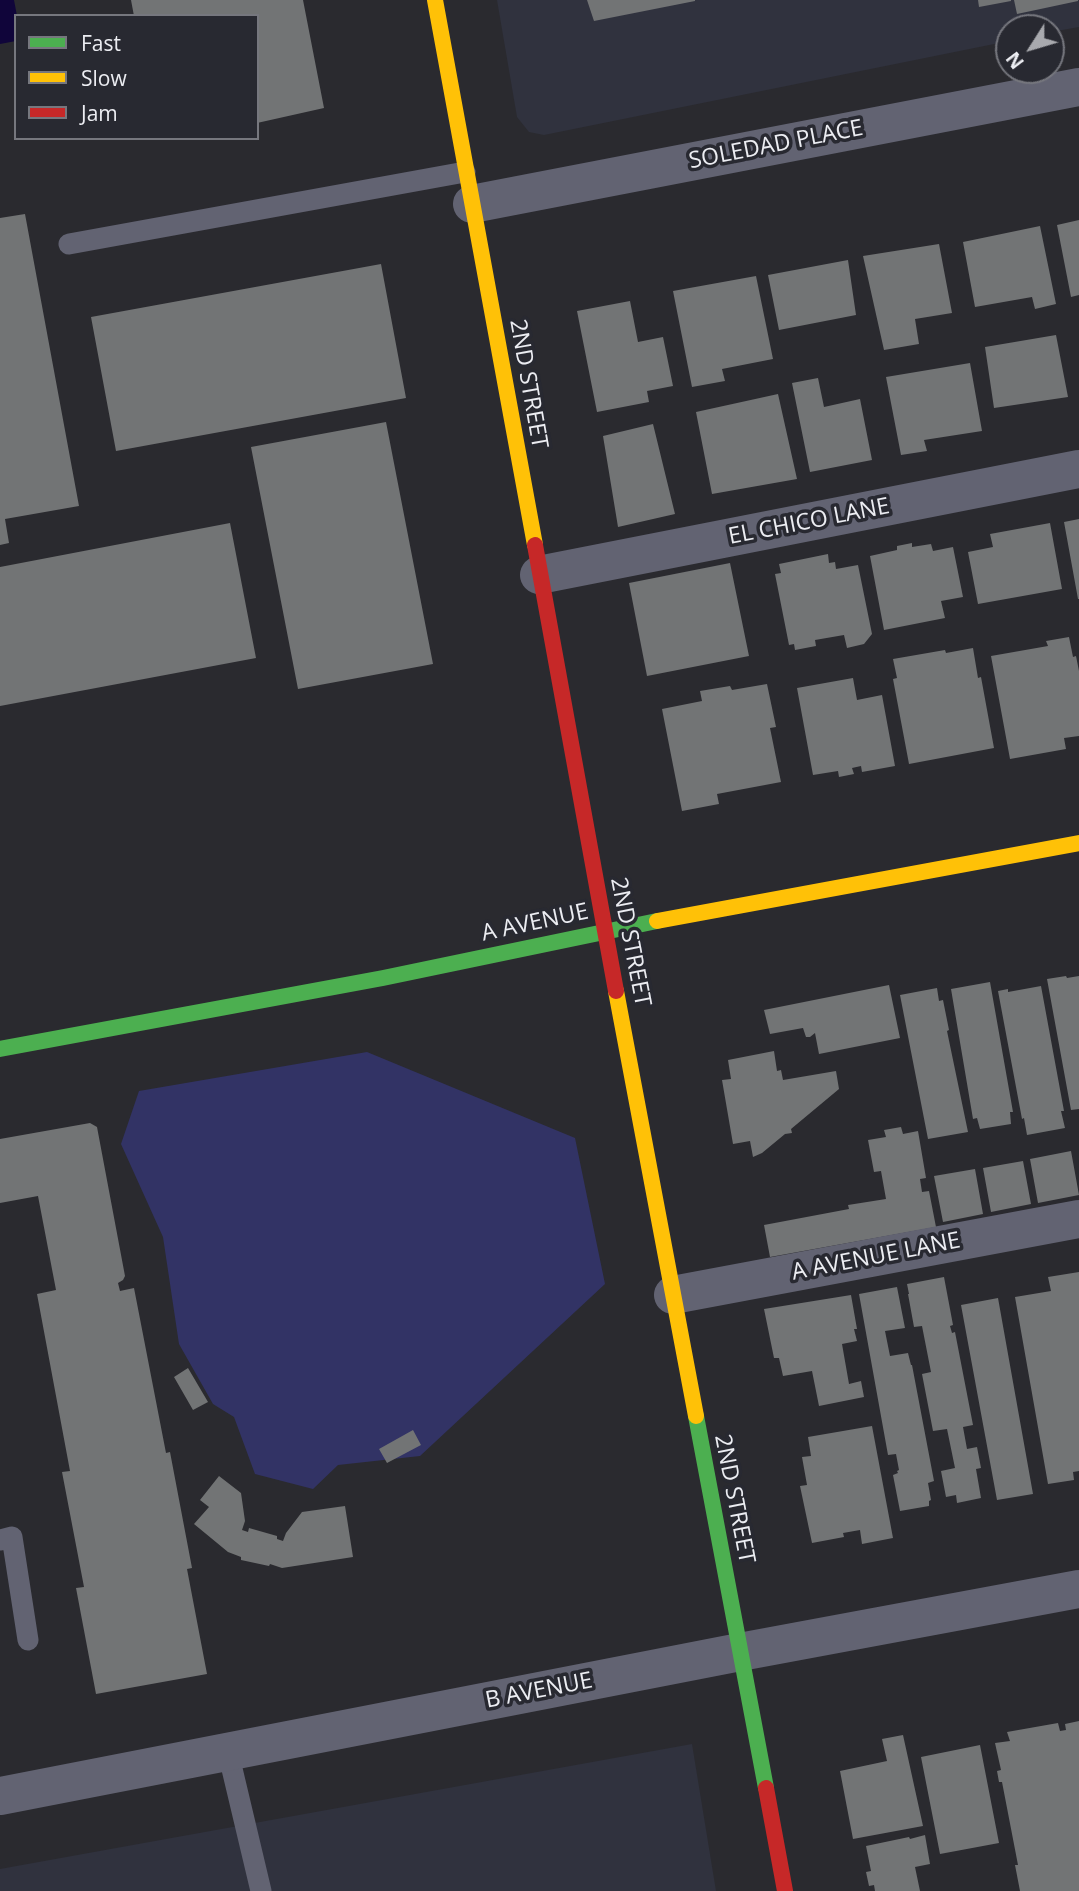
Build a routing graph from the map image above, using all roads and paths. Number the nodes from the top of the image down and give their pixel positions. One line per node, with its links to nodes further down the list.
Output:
1 (435, 0): 3 (main road, 2ND STREET)
2 (1079, 87): 3 (street, SOLEDAD PLACE)
3 (469, 188): 4 (lane); 6 (main road, 2ND STREET)
4 (69, 244)
5 (1079, 470): 6 (street, EL CHICO LANE)
6 (540, 575): 8 (main road, 2ND STREET)
7 (1079, 843): 8 (main road, A AVENUE)
8 (605, 931): 9 (main road, A AVENUE); 11 (main road, 2ND STREET)
9 (0, 1049)
10 (1079, 1219): 11 (street, A AVENUE LANE)
11 (673, 1295): 15 (main road, 2ND STREET)
12 (0, 1539): 14 (lane)
13 (1079, 1589): 15 (street, B AVENUE)
14 (28, 1640)
15 (740, 1652): 16 (street, B AVENUE); 19 (main road, 2ND STREET)
16 (228, 1752): 17 (street, B AVENUE); 18 (lane)
17 (0, 1796)
18 (261, 1891)
19 (785, 1891)

